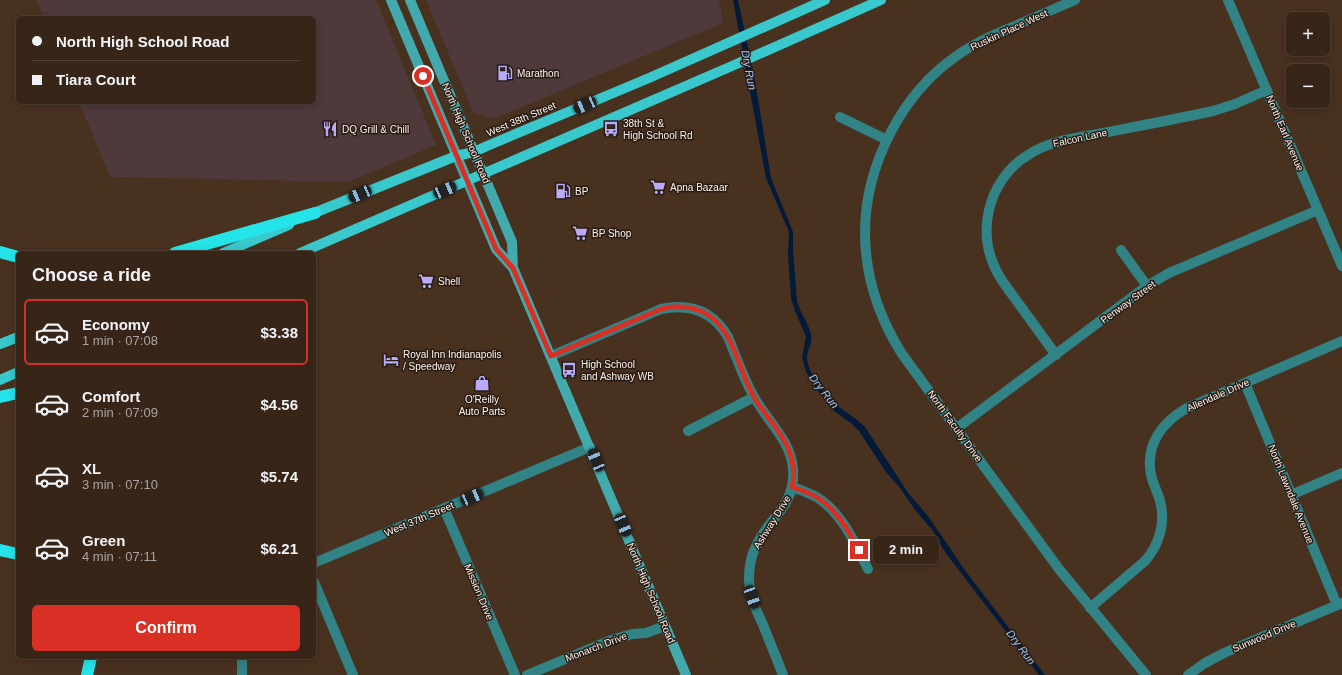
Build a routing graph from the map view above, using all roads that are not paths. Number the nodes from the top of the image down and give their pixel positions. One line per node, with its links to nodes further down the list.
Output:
1 (391, 0): 11 (street, North High School Road)
2 (410, 0): 10 (street, North High School Road)
3 (825, 0): 10 (main road, West 38th Street)
4 (881, 0): 12 (main road)
5 (1076, 0): 9 (street, Ruskin Place West)
6 (1228, 0): 7 (street, North Earl Avenue)
7 (1267, 90): 14 (street, North Earl Avenue); 28 (street, Falcon Lane)
8 (840, 117): 9 (street)
9 (886, 140): 36 (street, North Faculty Drive)
10 (474, 152): 11 (main road, West 38th Street); 12 (street, North High School Road)
11 (456, 156): 13 (street, North High School Road); 15 (main road, West 38th Street)
12 (483, 174): 13 (main road); 23 (street, North High School Road)
13 (467, 181): 19 (main road); 23 (street, North High School Road)
14 (1318, 210): 22 (street, North Earl Avenue); 24 (street, Penway Street)
15 (316, 213): 17 (highway); 18 (main road, West 38th Street)
16 (1122, 250): 24 (street)
17 (182, 251)
18 (228, 251)
19 (305, 251)
20 (0, 252): 21 (highway)
21 (16, 256)
22 (1342, 266)
23 (513, 268): 29 (street, North High School Road)
24 (1147, 286): 28 (street, Penway Street)
25 (16, 338): 27 (main road)
26 (1342, 341): 32 (street, Allendale Drive)
27 (0, 344)
28 (1056, 355): 36 (street, Penway Street)
29 (551, 356): 35 (street, Ashway Drive); 38 (street, North High School Road)
30 (16, 373): 31 (main road)
31 (0, 380)
32 (1245, 383): 41 (street, North Lawndale Avenue); 49 (street, Allendale Drive)
33 (16, 393): 34 (highway)
34 (0, 397)
35 (754, 397): 37 (street); 40 (street, Ashway Drive)
36 (957, 428): 49 (street, North Faculty Drive)
37 (688, 431)
38 (590, 448): 42 (street, West 37th Street); 50 (street, North High School Road)
39 (1342, 473): 41 (street)
40 (792, 487): 46 (street); 59 (street, Ashway Drive)
41 (1291, 495): 48 (street, North Lawndale Avenue)
42 (444, 508): 45 (street, West 37th Street); 56 (street, Mission Drive)
43 (0, 550): 44 (highway)
44 (16, 554)
45 (316, 562)
46 (868, 569)
47 (316, 587): 55 (street)
48 (1339, 604): 61 (street, Sunwood Drive)
49 (1090, 608): 60 (street, North Faculty Drive)
50 (665, 626): 57 (street, Monarch Drive); 58 (street, North High School Road)
51 (91, 659): 53 (highway)
52 (242, 659): 54 (street)
53 (87, 675)
54 (242, 675)
55 (353, 675)
56 (515, 675)
57 (527, 675)
58 (686, 675)
59 (783, 675)
60 (1146, 675)
61 (1188, 675)

